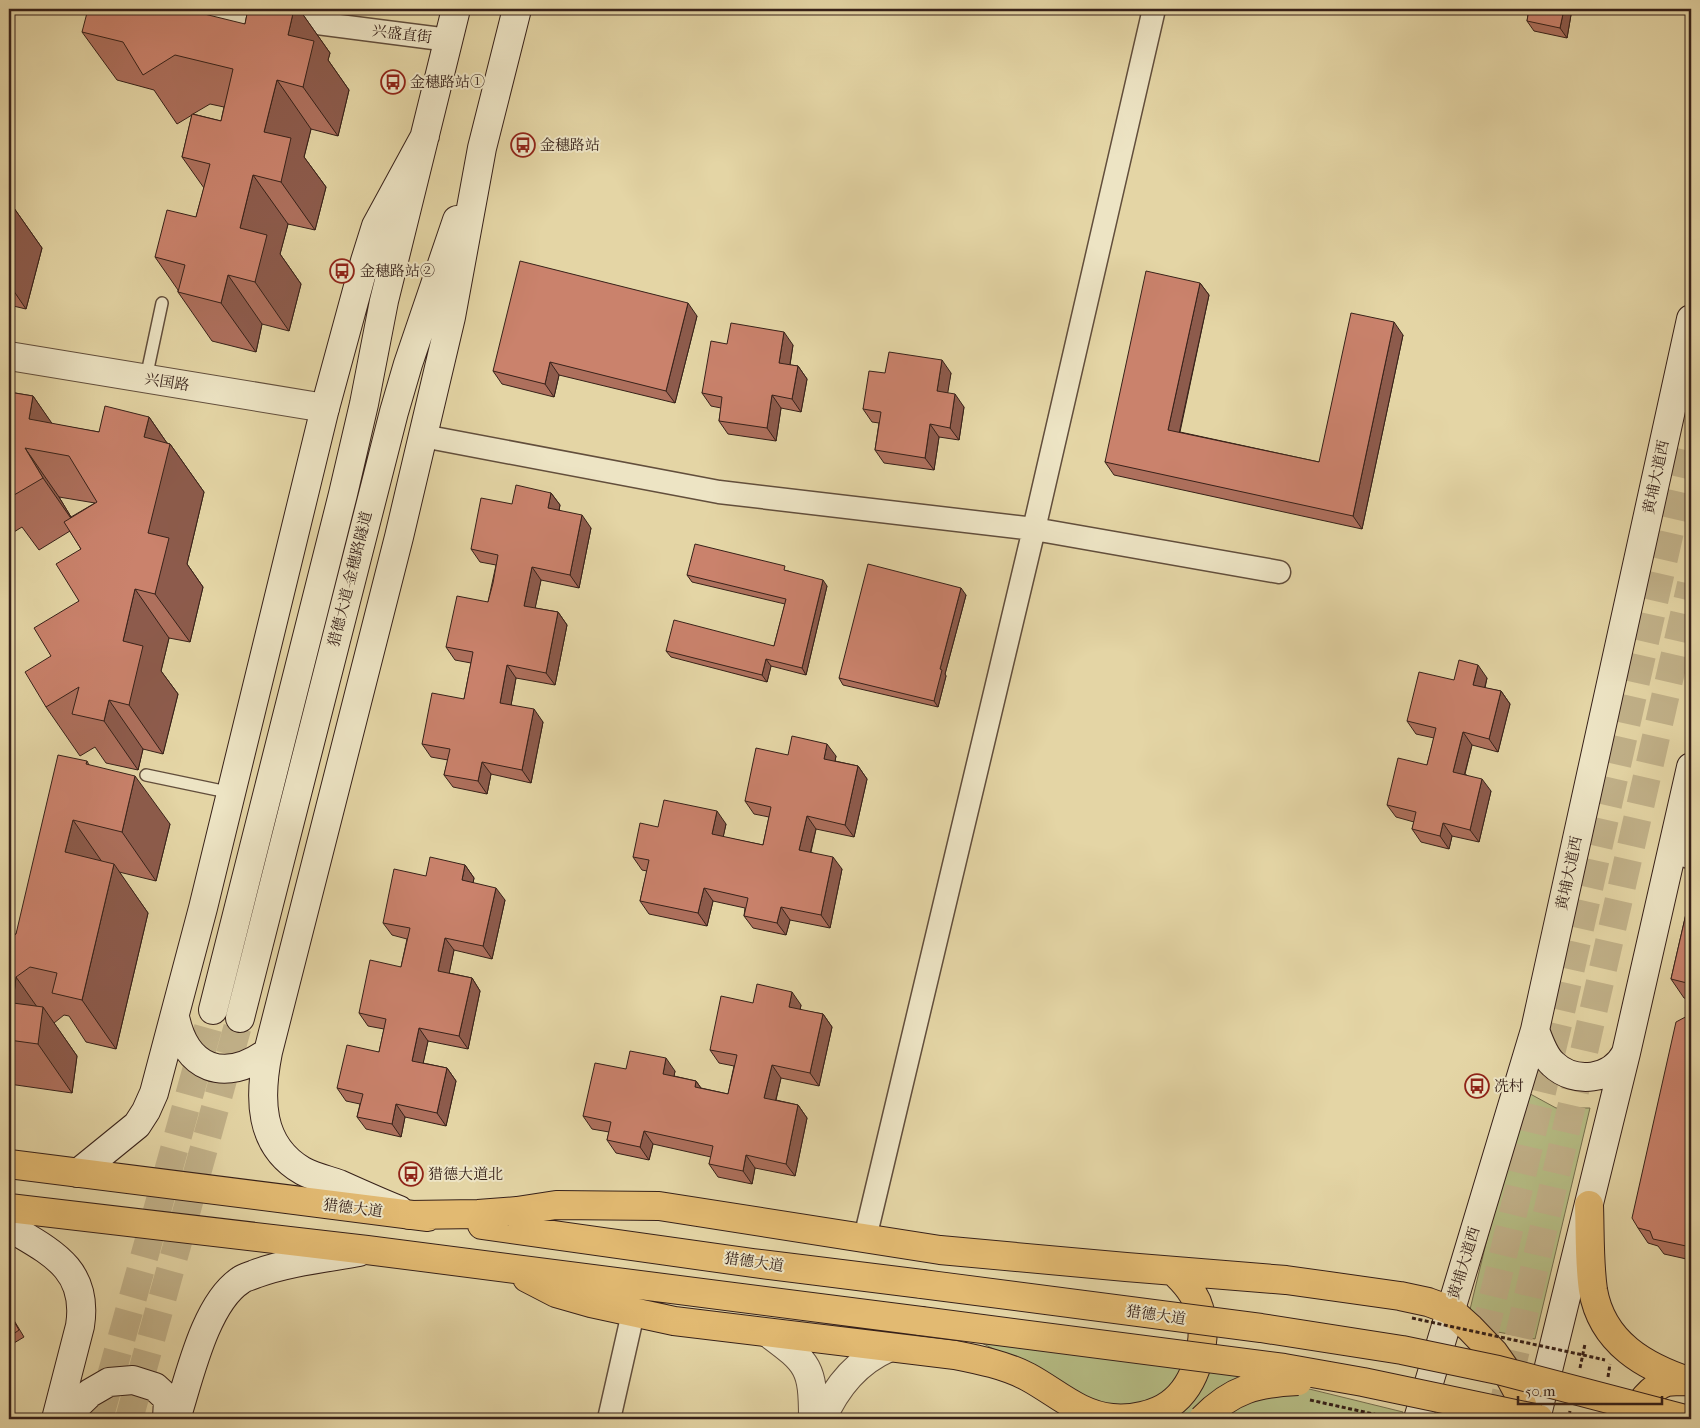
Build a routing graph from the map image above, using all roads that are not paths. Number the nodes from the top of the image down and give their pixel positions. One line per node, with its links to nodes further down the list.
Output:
1 (207, 9): 5 (street, 兴盛直街)
2 (456, 9): 6 (main road)
3 (517, 9): 8 (main road)
4 (1154, 9): 15 (street)
5 (288, 14): 6 (street, 兴盛直街)
6 (449, 40): 7 (main road)
7 (424, 136): 13 (main road); 21 (main road, 猎德大道-金穗路隧道)
8 (482, 148): 14 (main road); 23 (main road, 猎德大道-金穗路隧道)
9 (162, 303): 12 (lane)
10 (1691, 318): 24 (main road, 黄埔大道西)
11 (9, 356): 12 (main road, 兴国路)
12 (146, 378): 13 (main road, 兴国路)
13 (325, 408): 19 (main road)
14 (423, 436): 15 (street); 25 (main road)
15 (1034, 529): 16 (street); 33 (street)
16 (1279, 572)
17 (1691, 767): 20 (main road)
18 (146, 774): 19 (lane)
19 (232, 793): 22 (main road)
20 (1680, 860): 26 (main road)
21 (213, 1010)
22 (175, 1017): 25 (main road); 28 (main road)
23 (240, 1018)
24 (1535, 1030): 26 (main road); 37 (main road, 黄埔大道西)
25 (268, 1052): 31 (main road)
26 (1626, 1053): 29 (main road)
27 (9, 1164): 28 (highway, 猎德大道)
28 (78, 1173): 31 (highway, 猎德大道)
29 (1589, 1205): 41 (highway); 54 (main road)
30 (9, 1208): 34 (highway)
31 (409, 1215): 33 (highway); 56 (highway, 猎德大道, bridge)
32 (9, 1227): 44 (main road)
33 (865, 1238): 36 (highway)
34 (367, 1250): 35 (highway); 47 (main road)
35 (508, 1268): 38 (highway); 42 (highway, bridge)
36 (1173, 1271): 37 (highway); 43 (highway)
37 (1450, 1310): 52 (main road, 黄埔大道西); 53 (highway)
38 (634, 1313): 39 (highway); 48 (street)
39 (768, 1333): 40 (highway); 49 (main road)
40 (888, 1348): 43 (highway); 50 (main road)
41 (1689, 1382): 55 (highway)
42 (1396, 1389): 51 (highway, bridge); 54 (highway, bridge)
43 (1073, 1411)
44 (56, 1419)
45 (63, 1419): 46 (main road)
46 (167, 1419)
47 (176, 1419)
48 (609, 1419)
49 (813, 1419)
50 (822, 1419)
51 (1203, 1419)
52 (1418, 1419)
53 (1525, 1419)
54 (1537, 1419)
55 (1632, 1419)
56 (1685, 1419)

